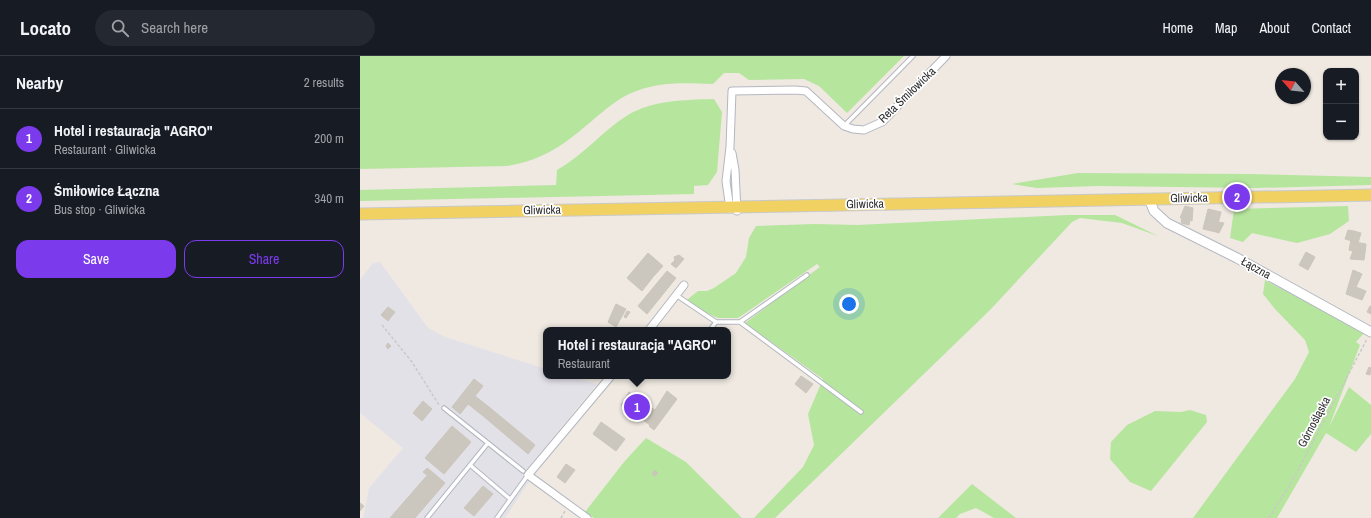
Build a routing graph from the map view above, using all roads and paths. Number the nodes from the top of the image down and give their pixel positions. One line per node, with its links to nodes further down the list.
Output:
1 (913, 56): 3 (lane, Reta Śmiłowicka)
2 (946, 56): 3 (street, Reta Śmiłowicka)
3 (844, 126): 6 (street)
4 (1371, 195): 5 (main road, Gliwicka)
5 (1149, 199): 6 (main road, Gliwicka); 16 (street, Łączna)
6 (734, 209): 7 (main road, Gliwicka)
7 (360, 214)
8 (807, 275): 12 (lane)
9 (684, 285): 10 (street)
10 (676, 295): 11 (lane); 14 (street)
11 (716, 322): 12 (lane); 15 (lane)
12 (740, 322): 19 (lane)
13 (382, 325): 18 (path)
14 (651, 327)
15 (712, 327)
16 (1371, 332): 27 (path, Górnośląska)
17 (608, 379): 22 (street)
18 (444, 408): 20 (lane)
19 (860, 412)
20 (488, 443): 21 (lane); 22 (lane)
21 (470, 465): 23 (lane); 24 (lane)
22 (525, 473): 23 (lane); 26 (street)
23 (510, 499): 25 (lane)
24 (427, 518)
25 (497, 518)
26 (587, 518)
27 (1269, 518)

